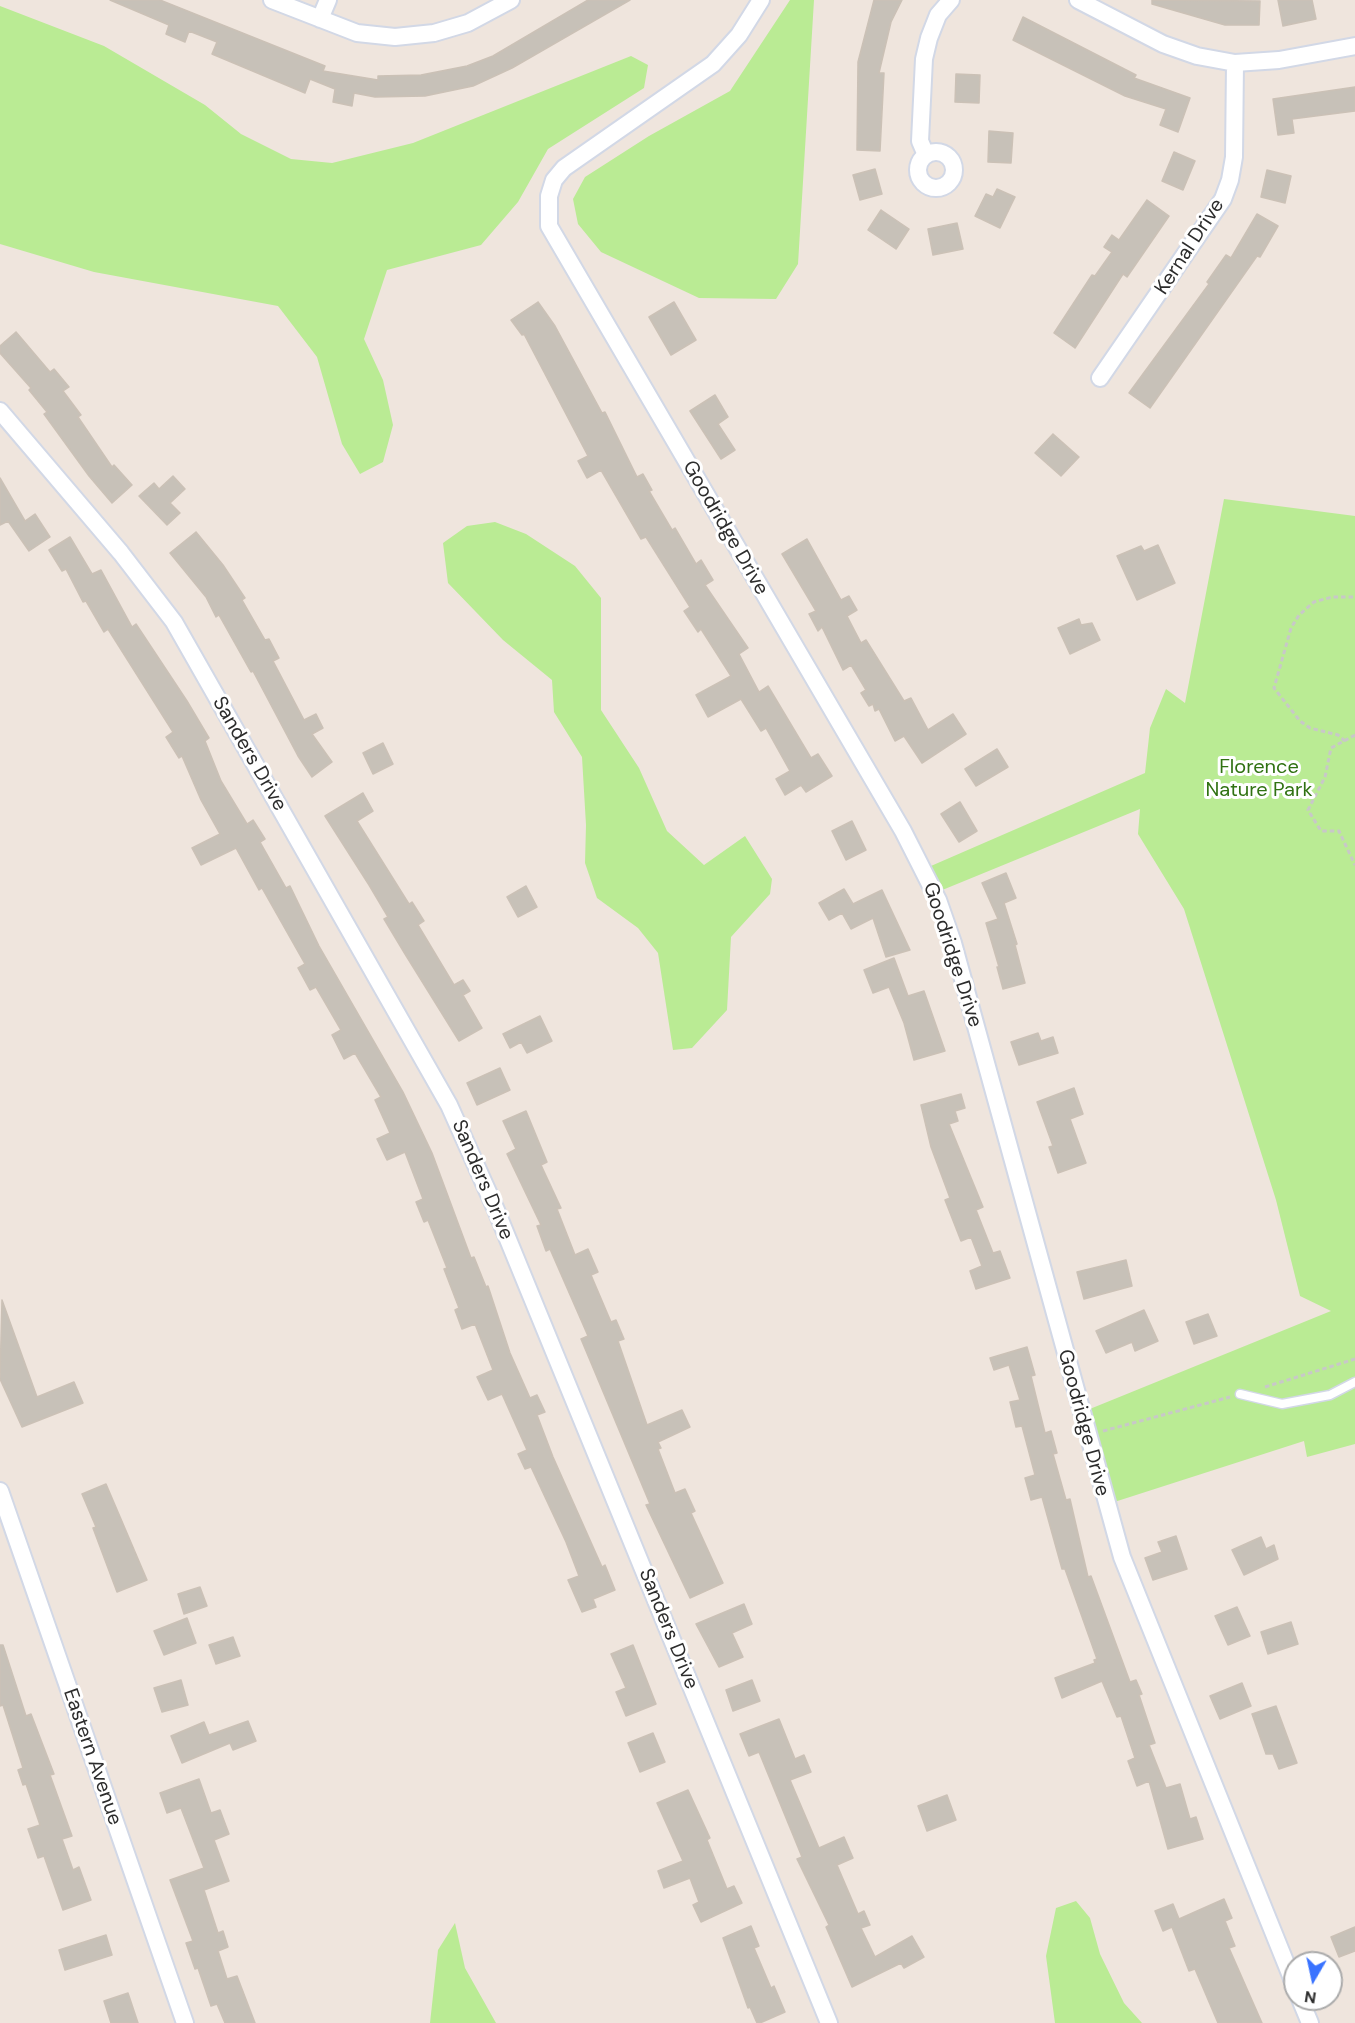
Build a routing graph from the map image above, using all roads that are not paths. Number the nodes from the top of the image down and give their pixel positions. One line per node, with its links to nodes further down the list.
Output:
1 (272, 0): 7 (street)
2 (328, 0): 7 (street)
3 (511, 0): 7 (street)
4 (761, 0): 16 (street, Goodridge Drive)
5 (951, 0): 10 (street)
6 (1078, 0): 9 (street)
7 (320, 19)
8 (1355, 46): 9 (street)
9 (1235, 63): 11 (street, Kernal Drive)
10 (926, 155)
11 (1100, 378)
12 (0, 411): 18 (street, Sanders Drive)
13 (1355, 1382): 14 (lane)
14 (1240, 1394)
15 (0, 1491): 17 (street, Eastern Avenue)
16 (1283, 1956)
17 (184, 2023)
18 (829, 2023)

